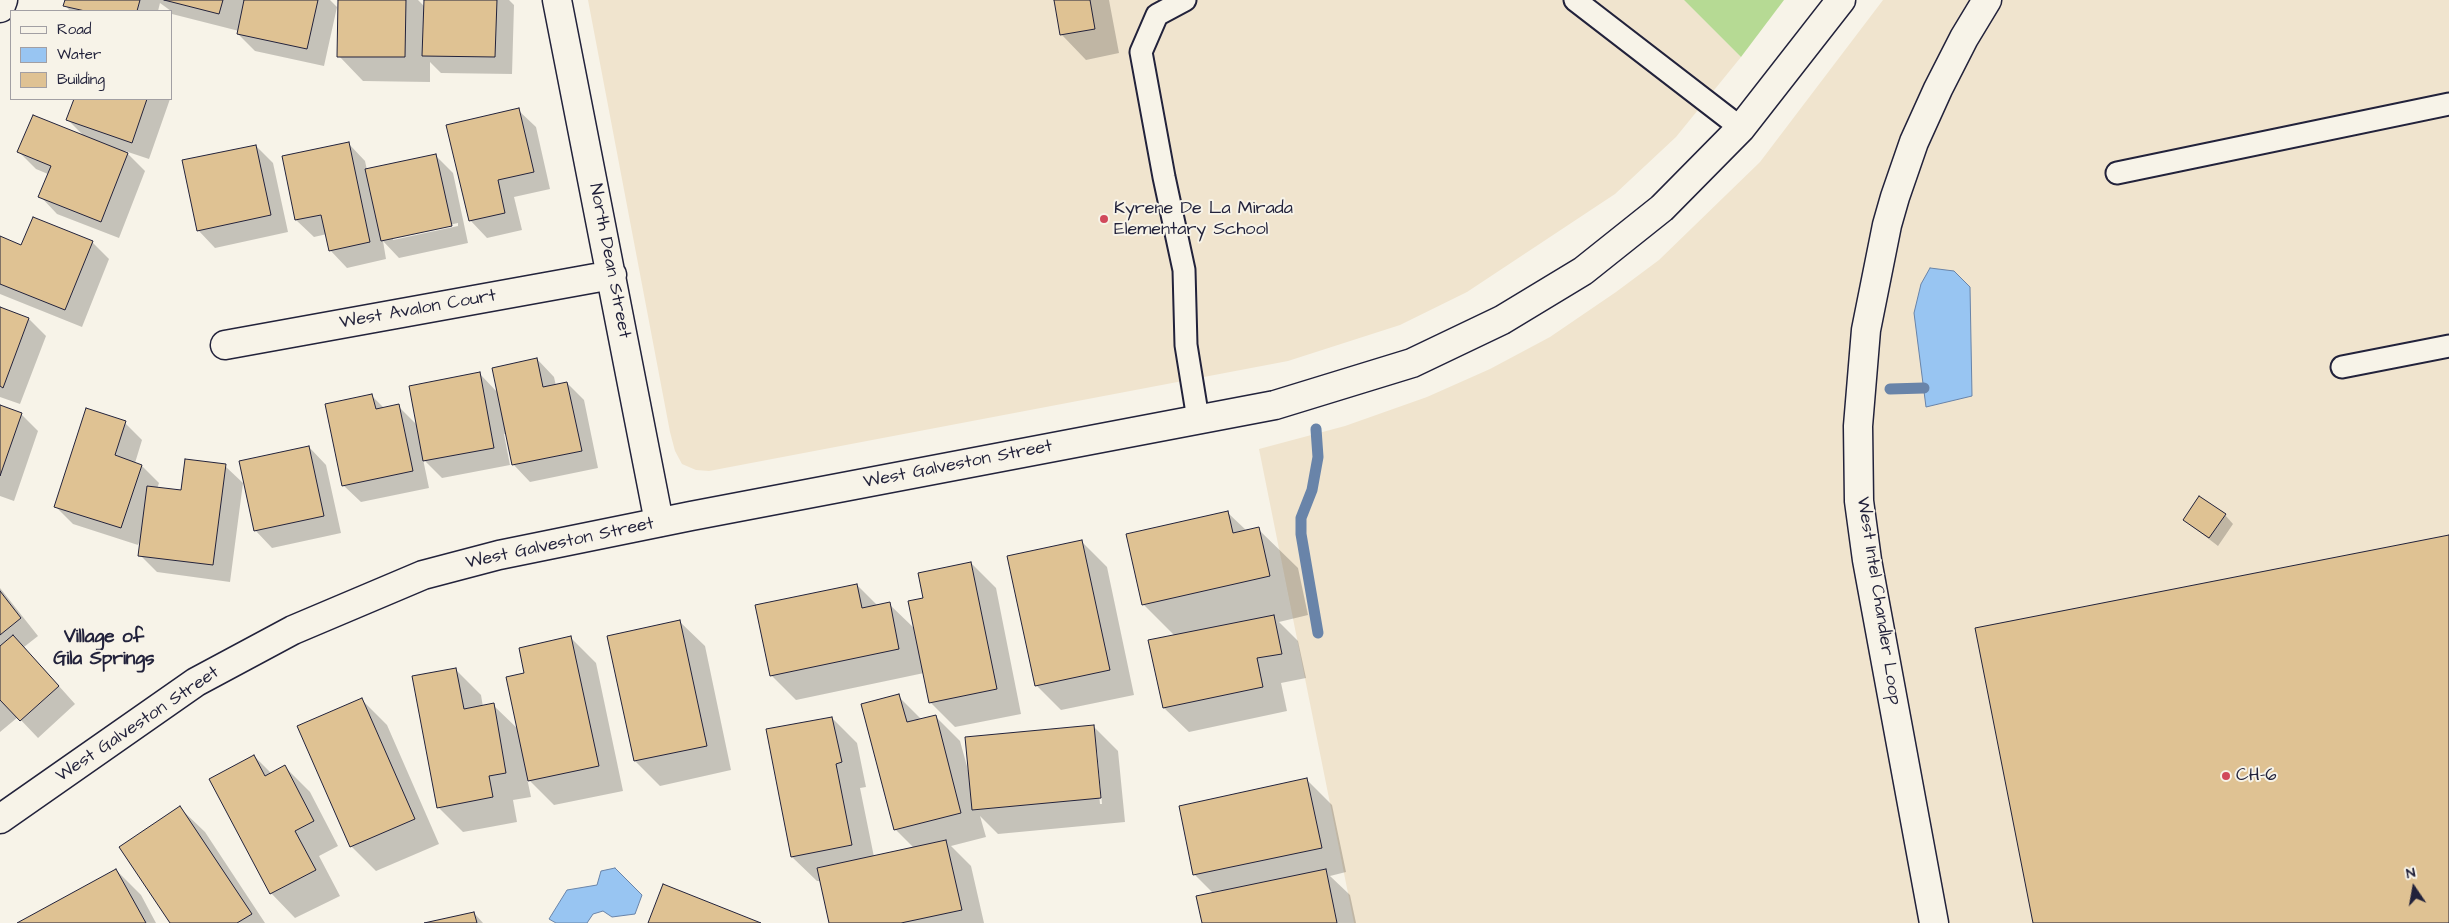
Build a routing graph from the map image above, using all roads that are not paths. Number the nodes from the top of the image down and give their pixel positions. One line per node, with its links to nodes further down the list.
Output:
1 (3, 0): 7 (street)
2 (557, 0): 11 (street, North Dean Street)
3 (1185, 0): 15 (lane)
4 (1575, 0): 9 (lane)
5 (1842, 0): 9 (street, West Galveston Street)
6 (1987, 0): 18 (street, West Intel Chandler Loop)
7 (0, 8)
8 (2449, 104): 10 (lane)
9 (1741, 128): 15 (street, West Galveston Street)
10 (2118, 173)
11 (612, 275): 12 (street, West Avalon Court); 16 (street, North Dean Street)
12 (225, 346)
13 (2449, 346): 14 (lane)
14 (2342, 367)
15 (1198, 419): 16 (street, West Galveston Street)
16 (659, 522): 17 (street, West Galveston Street)
17 (0, 819)
18 (1934, 923)

